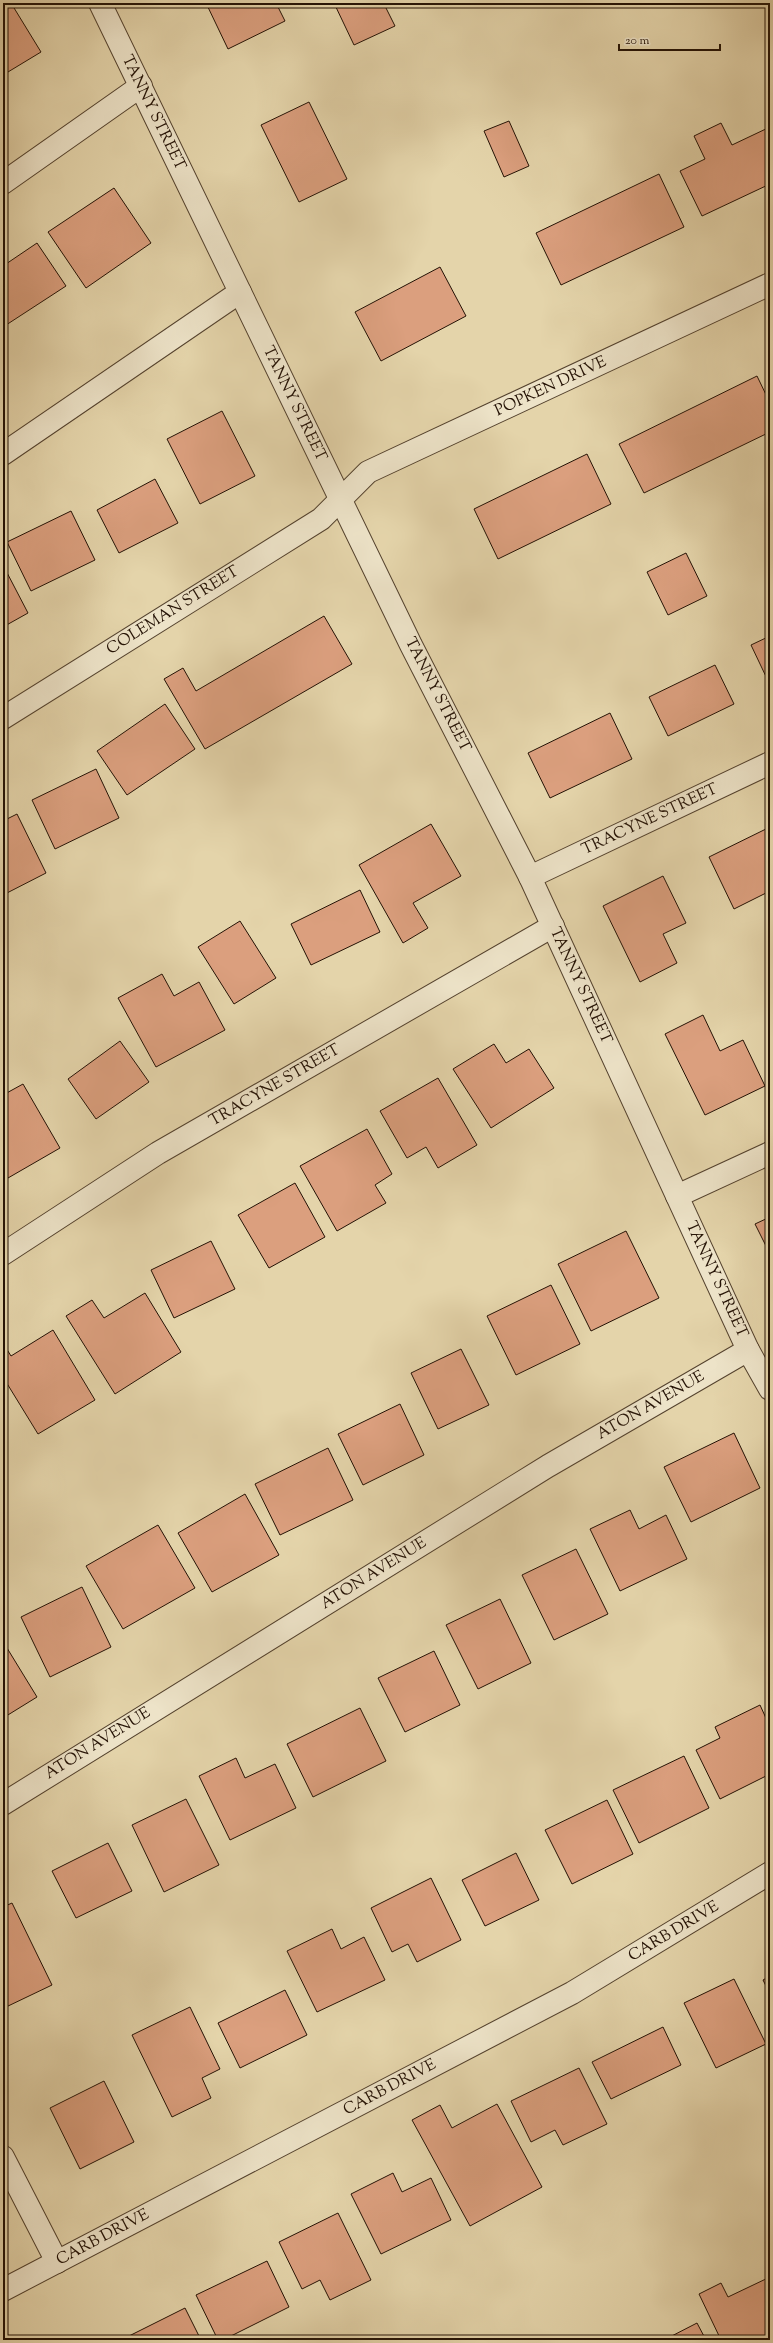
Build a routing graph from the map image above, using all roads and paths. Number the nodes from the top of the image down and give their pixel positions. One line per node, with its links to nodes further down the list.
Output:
1 (100, 3): 2 (street, TANNY STREET)
2 (141, 86): 3 (street); 5 (street, TANNY STREET)
3 (3, 183)
4 (770, 284): 7 (street, POPKEN DRIVE)
5 (240, 292): 6 (street); 7 (street, TANNY STREET)
6 (3, 454)
7 (340, 501): 8 (street, COLEMAN STREET); 10 (street, TANNY STREET)
8 (3, 718)
9 (770, 763): 10 (street, TRACYNE STREET)
10 (530, 877): 11 (street, TANNY STREET)
11 (553, 926): 13 (street, TANNY STREET); 14 (street, TRACYNE STREET)
12 (770, 1153): 13 (street)
13 (677, 1196): 15 (street, TANNY STREET)
14 (3, 1254)
15 (748, 1350): 16 (street, TANNY STREET); 17 (street, ATON AVENUE)
16 (770, 1389)
17 (3, 1804)
18 (770, 1873): 20 (street, CARB DRIVE)
19 (3, 2156): 20 (street)
20 (57, 2262): 21 (street, CARB DRIVE)
21 (3, 2290)

